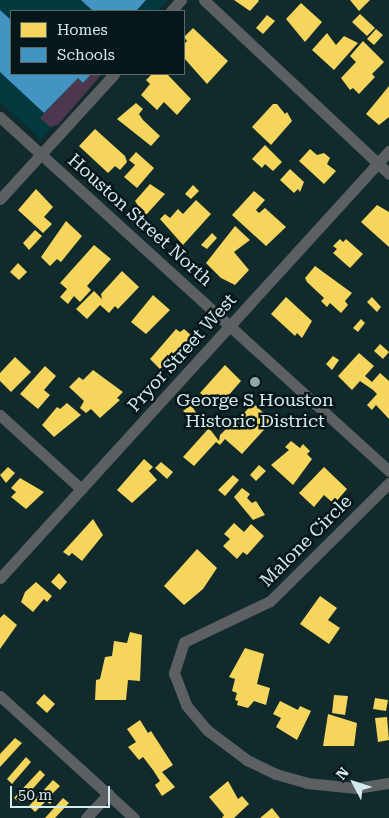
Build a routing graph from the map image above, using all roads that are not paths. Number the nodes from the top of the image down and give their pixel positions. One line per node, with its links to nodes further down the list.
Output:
1 (181, 0): 3 (street)
2 (204, 0): 8 (street)
3 (172, 10)
4 (113, 75): 7 (street)
5 (0, 117): 7 (street, Houston Street North)
6 (389, 151): 8 (street, Pryor Street West)
7 (41, 154): 10 (street); 11 (street, Houston Street North)
8 (377, 164): 9 (street); 11 (street, Pryor Street West)
9 (389, 174)
10 (0, 199)
11 (230, 326): 13 (street, Houston Street North); 15 (street, Pryor Street West)
12 (0, 415): 15 (street)
13 (389, 471)
14 (389, 483): 18 (street, Malone Circle)
15 (81, 489): 16 (street, Pryor Street West)
16 (0, 578)
17 (0, 696): 19 (street)
18 (389, 783)
19 (108, 794): 20 (street); 21 (street)
20 (86, 818)
21 (134, 818)

